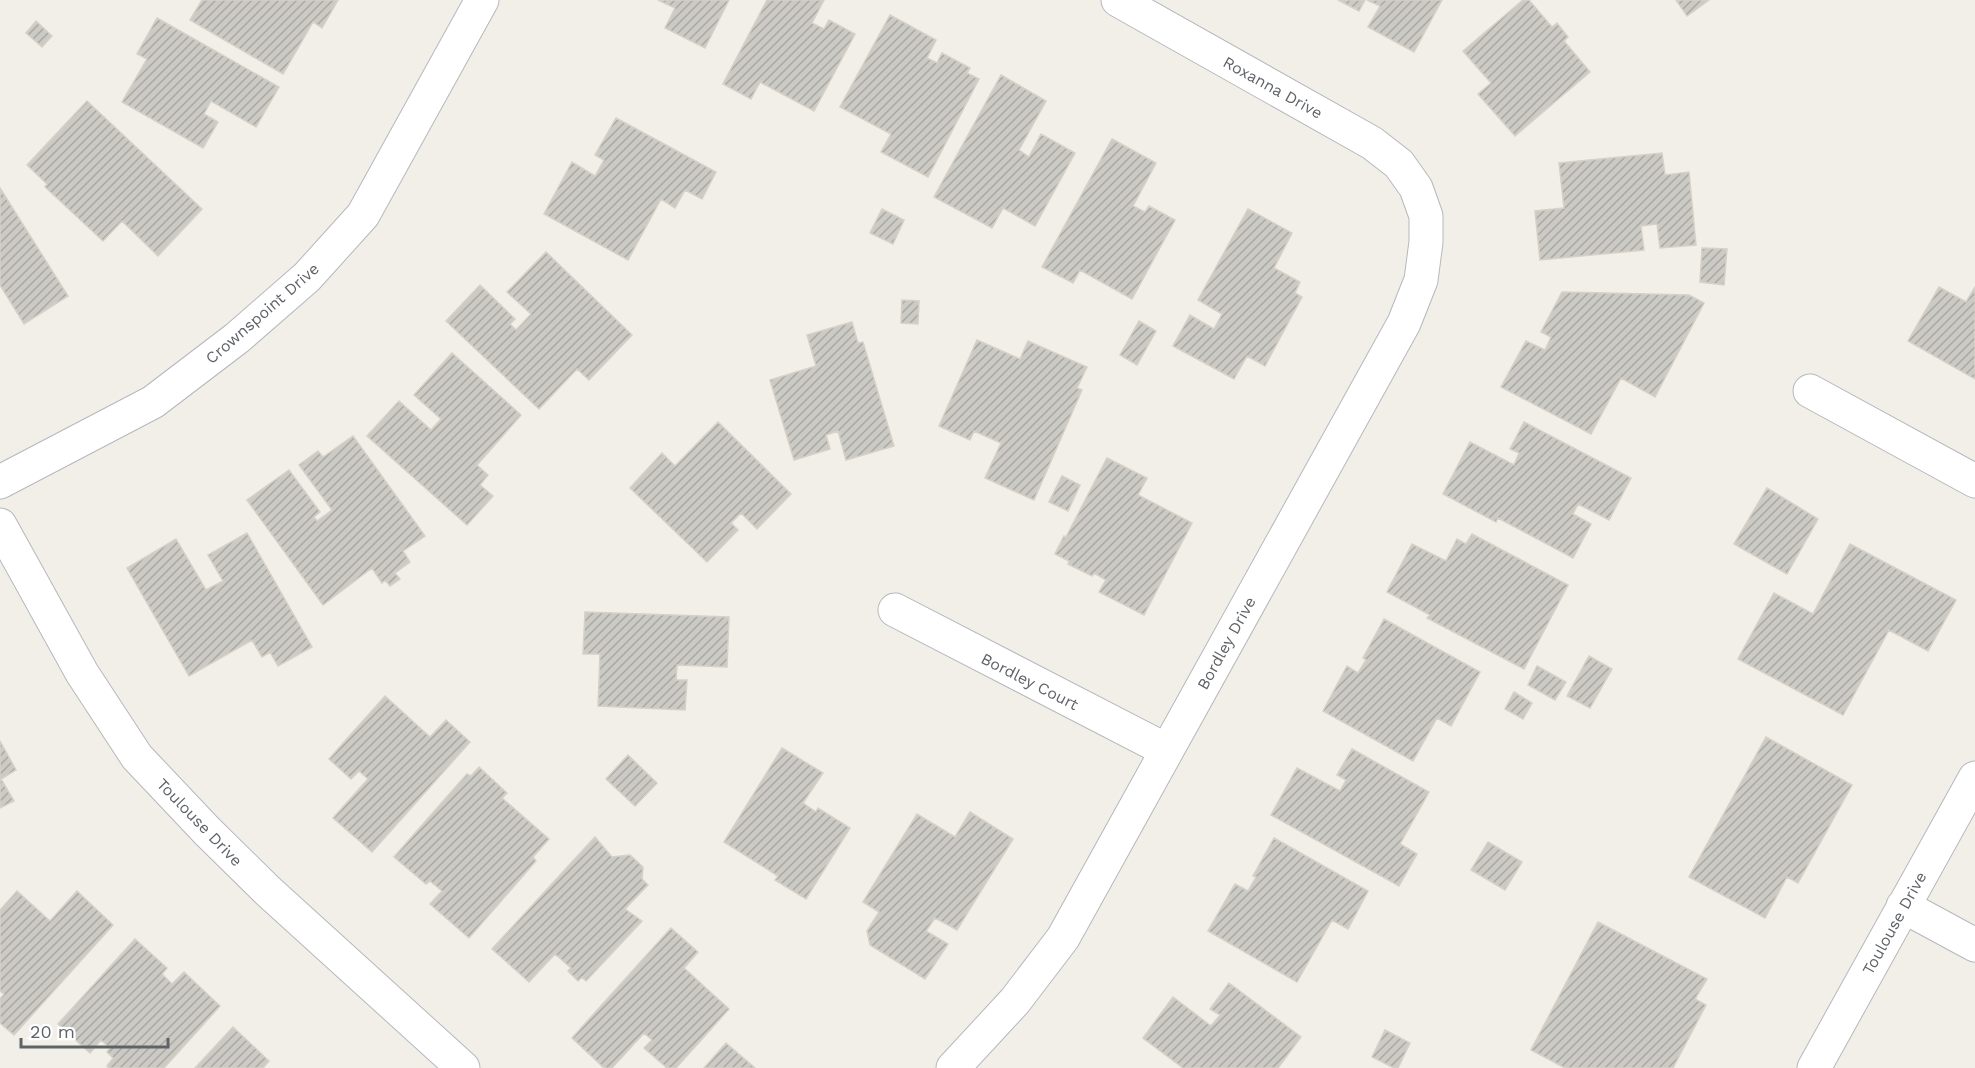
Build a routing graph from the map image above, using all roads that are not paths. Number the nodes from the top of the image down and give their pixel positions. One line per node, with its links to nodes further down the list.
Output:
1 (482, 0): 5 (street, Crownspoint Drive)
2 (1118, 0): 3 (street, Roxanna Drive)
3 (1416, 188): 9 (street, Bordley Drive)
4 (1810, 391): 6 (street)
5 (0, 482)
6 (1975, 482)
7 (0, 525): 13 (street, Toulouse Drive)
8 (895, 610): 9 (street, Bordley Court)
9 (1166, 750): 14 (street, Bordley Drive)
10 (1975, 778): 11 (street, Toulouse Drive)
11 (1903, 906): 12 (street); 15 (street, Toulouse Drive)
12 (1975, 945)
13 (463, 1068)
14 (953, 1068)
15 (1814, 1068)

